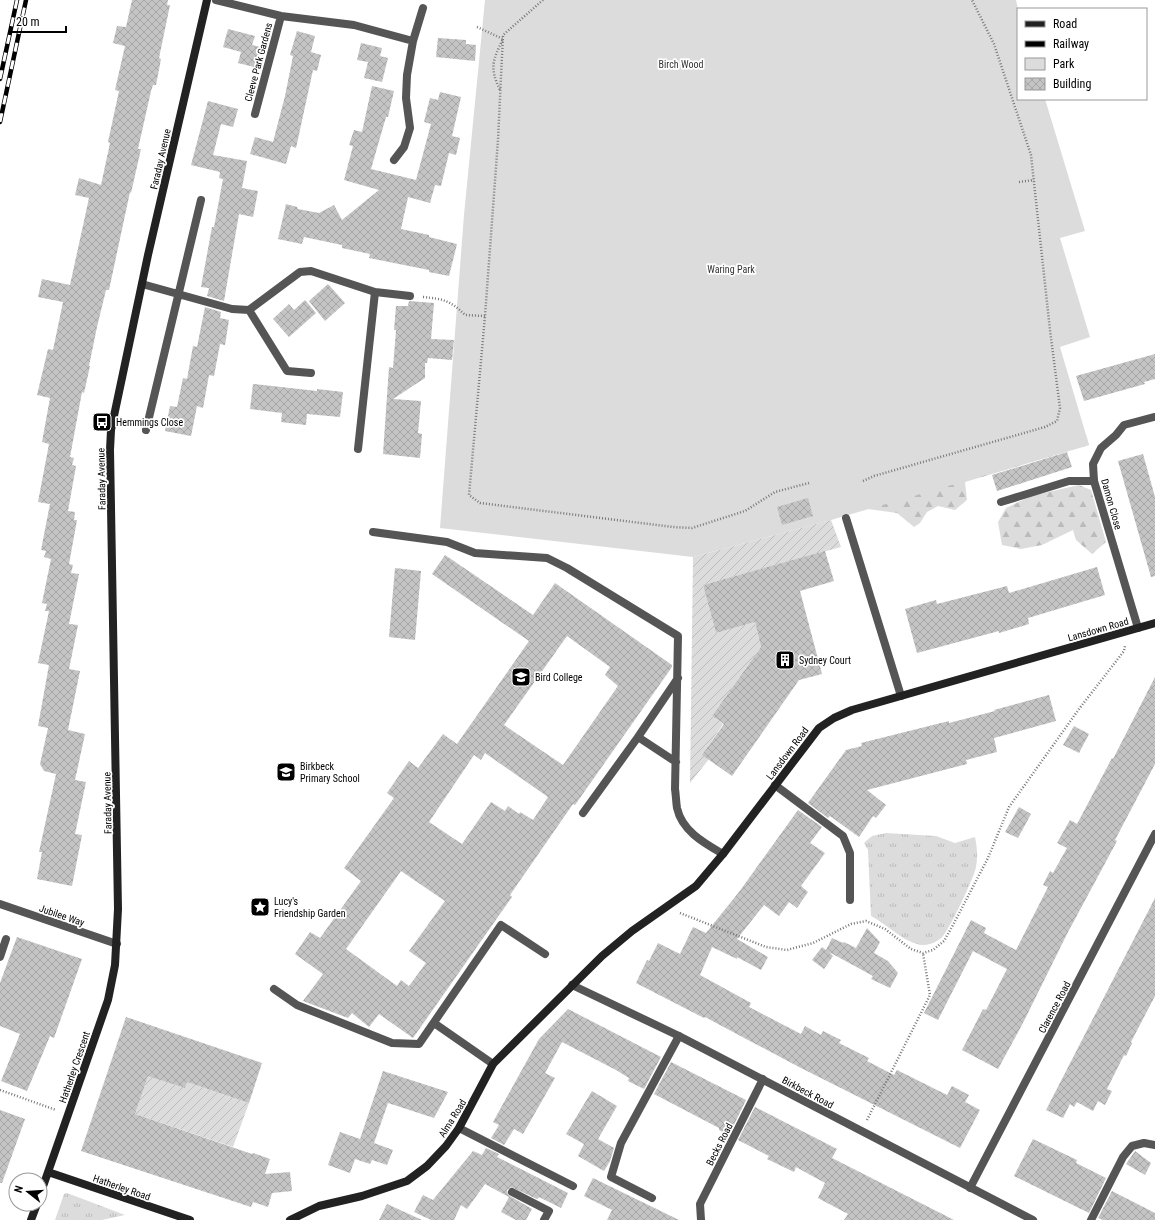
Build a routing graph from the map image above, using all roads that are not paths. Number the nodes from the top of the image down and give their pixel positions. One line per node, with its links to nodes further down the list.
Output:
1 (207, 0): 9 (street, Faraday Avenue)
2 (216, 0): 4 (street, Cleeve Park Gardens)
3 (423, 8): 5 (street)
4 (281, 16): 5 (street, Cleeve Park Gardens); 6 (street, Cleeve Park Gardens)
5 (413, 41): 7 (street)
6 (255, 114)
7 (394, 160)
8 (201, 200): 11 (street)
9 (142, 284): 11 (street); 35 (street, Faraday Avenue)
10 (375, 292): 12 (street); 13 (street); 17 (street)
11 (179, 294): 13 (street); 16 (street)
12 (410, 296)
13 (249, 310): 14 (street)
14 (311, 374)
15 (1154, 417): 18 (street, Damon Close)
16 (146, 430)
17 (358, 449)
18 (1094, 481): 19 (street); 23 (street, Damon Close)
19 (1001, 502)
20 (846, 518): 25 (street)
21 (372, 532): 24 (street)
22 (1155, 623): 23 (street, Lansdown Road)
23 (1138, 628): 25 (street, Lansdown Road)
24 (678, 678): 26 (street); 27 (street)
25 (901, 696): 28 (street, Lansdown Road)
26 (638, 737): 27 (street); 29 (street)
27 (676, 762): 31 (street)
28 (776, 785): 31 (street, Lansdown Road); 32 (street)
29 (583, 813)
30 (1155, 834): 48 (street, Clarence Road)
31 (722, 854): 38 (street, Lansdown Road)
32 (850, 900)
33 (0, 904): 35 (street, Jubilee Way)
34 (6, 940): 37 (street)
35 (117, 944): 46 (street, Hatherley Crescent)
36 (545, 954): 40 (street)
37 (0, 957)
38 (572, 985): 41 (street, Birkbeck Road); 42 (street, Alma Road)
39 (274, 989): 40 (street)
40 (434, 1023): 42 (street)
41 (679, 1036): 43 (street, Birkbeck Road); 50 (street)
42 (494, 1064): 44 (street, Alma Road)
43 (763, 1079): 48 (street, Birkbeck Road); 54 (street, Becks Road)
44 (459, 1128): 47 (street); 52 (street, Alma Road)
45 (1155, 1145): 56 (street)
46 (48, 1172): 51 (street, Hatherley Road)
47 (573, 1186)
48 (970, 1188): 55 (street, Birkbeck Road)
49 (512, 1192): 53 (street)
50 (652, 1198)
51 (190, 1220)
52 (290, 1220)
53 (544, 1220)
54 (701, 1220)
55 (1033, 1220)
56 (1091, 1220)

